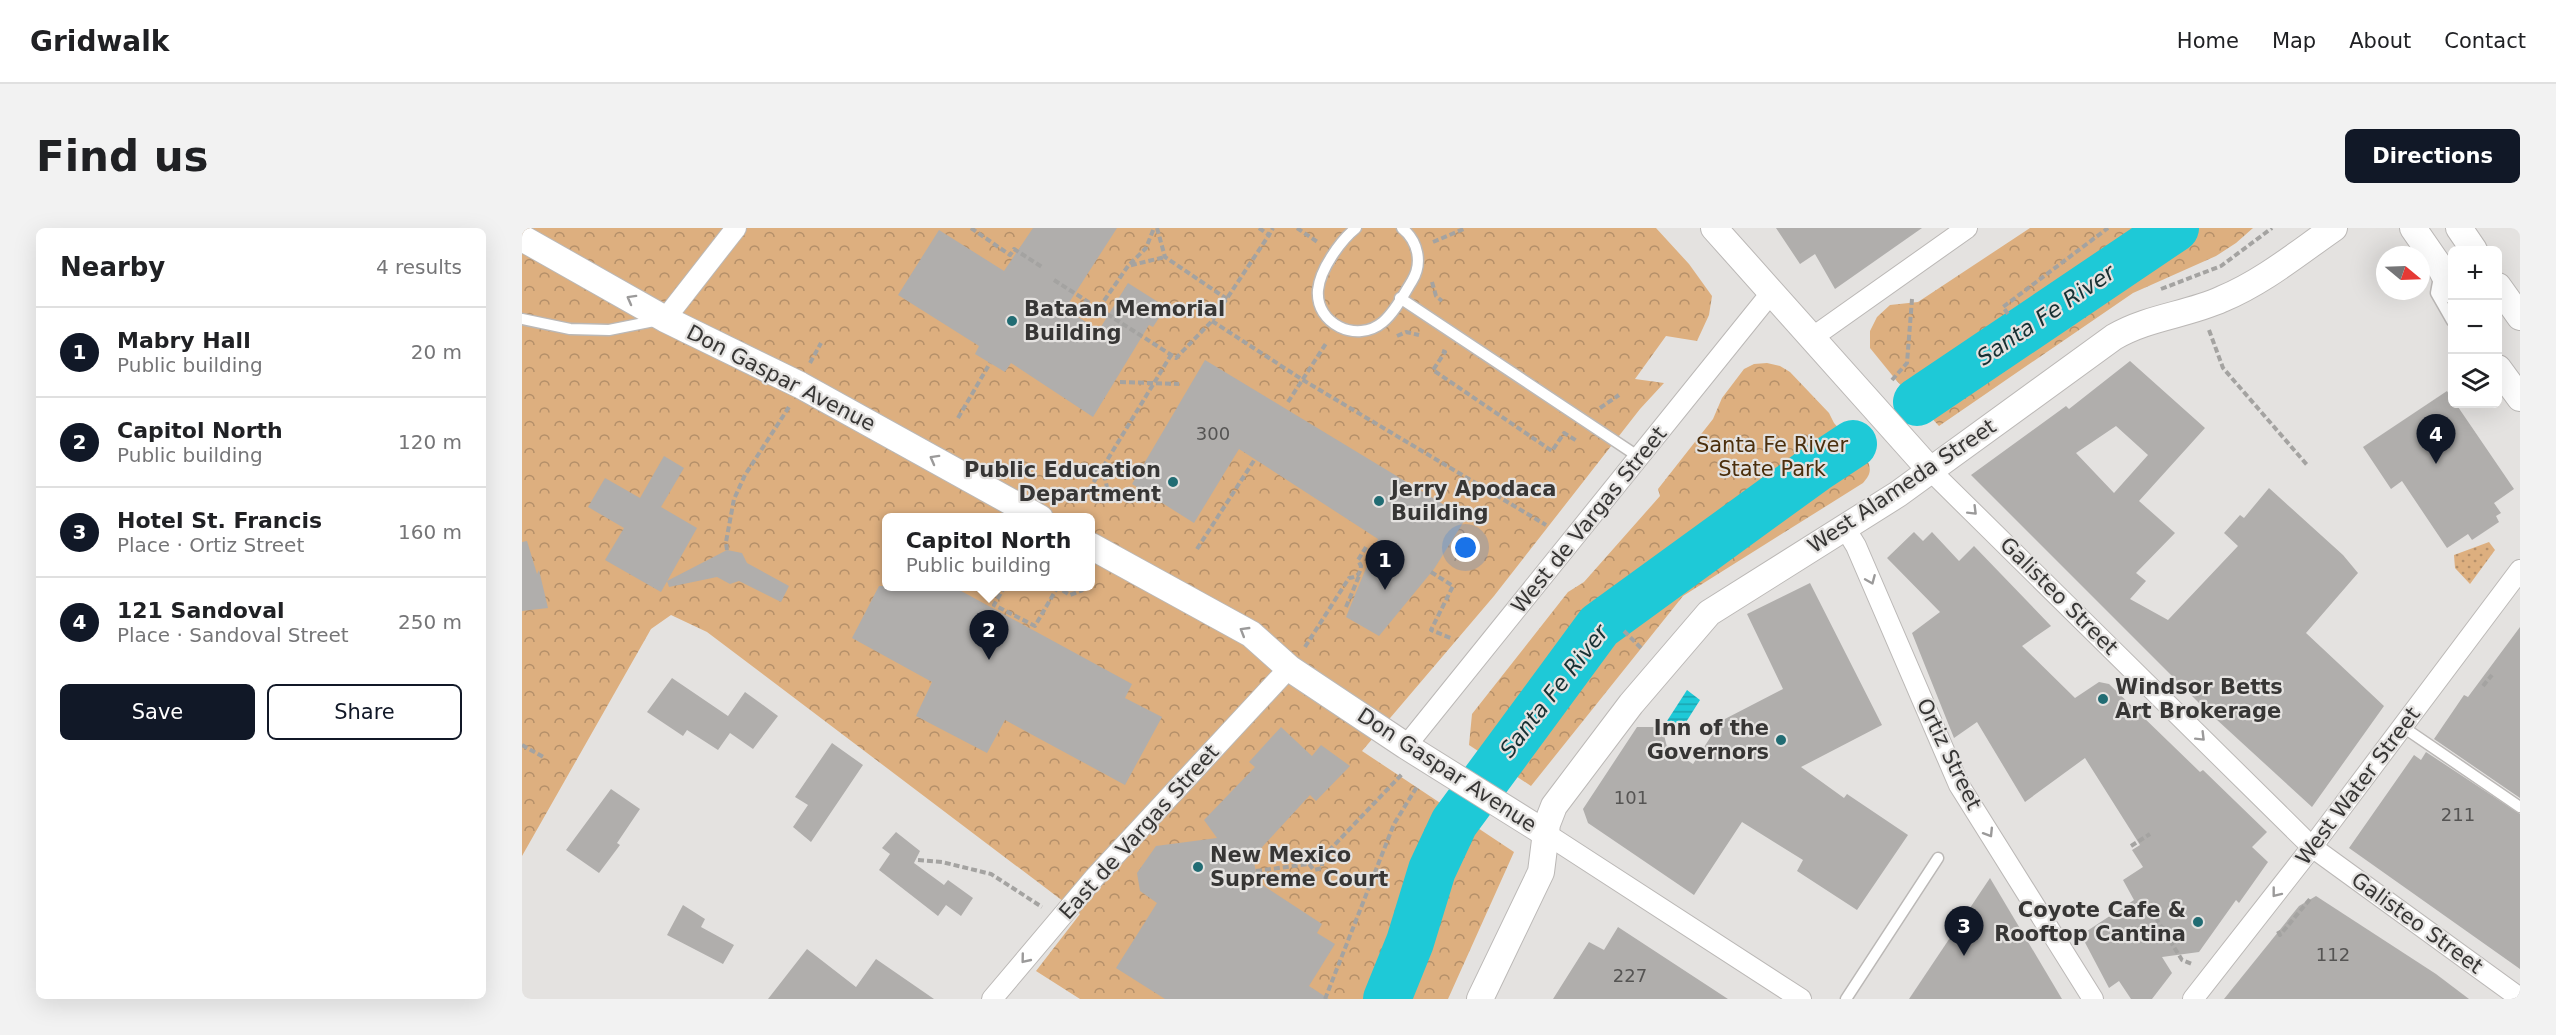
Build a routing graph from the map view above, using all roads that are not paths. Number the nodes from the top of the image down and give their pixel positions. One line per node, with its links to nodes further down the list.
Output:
1 (736, 228): 19 (street)
2 (1356, 228): 15 (lane)
3 (1402, 228): 15 (lane)
4 (1714, 228): 14 (street, Galisteo Street)
5 (1967, 228): 20 (street)
6 (2334, 228): 24 (street, West Alameda Street)
7 (2413, 228): 11 (street)
8 (2459, 228): 10 (street)
9 (522, 238): 19 (street, Don Gaspar Avenue, one-way to 9)
10 (2471, 246)
11 (2440, 267): 12 (street); 16 (lane)
12 (2448, 282)
13 (2502, 291): 17 (street)
14 (1771, 293): 20 (street, Galisteo Street); 23 (street, West de Vargas Street)
15 (1400, 298): 23 (lane)
16 (2448, 314)
17 (2520, 316)
18 (522, 318): 19 (lane)
19 (665, 319): 25 (street, Don Gaspar Avenue, one-way to 19)
20 (1813, 337): 24 (street, Galisteo Street)
21 (2502, 373): 22 (street)
22 (2520, 398)
23 (1639, 457): 31 (street, West de Vargas Street)
24 (1931, 471): 26 (street, West Alameda Street); 34 (street, Galisteo Street, one-way to 34)
25 (1031, 513)
26 (1845, 528): 33 (street, West Alameda Street); 41 (street, Ortiz Street, one-way to 41)
27 (1095, 548): 29 (street, Don Gaspar Avenue, one-way to 27)
28 (2520, 570): 30 (street, West Water Street)
29 (1296, 659): 31 (street, Don Gaspar Avenue); 37 (street, East de Vargas Street, one-way to 37)
30 (2403, 727): 32 (lane); 34 (street, West Water Street)
31 (1406, 746): 33 (street, Don Gaspar Avenue)
32 (2520, 807)
33 (1545, 833): 38 (street, West Alameda Street); 39 (street, Don Gaspar Avenue)
34 (2312, 847): 36 (street, Galisteo Street); 42 (street, West Water Street, one-way to 42)
35 (1938, 858): 40 (lane)
36 (2520, 998)
37 (992, 999)
38 (1480, 999)
39 (1801, 999)
40 (1846, 999)
41 (2093, 999)
42 (2193, 999)

